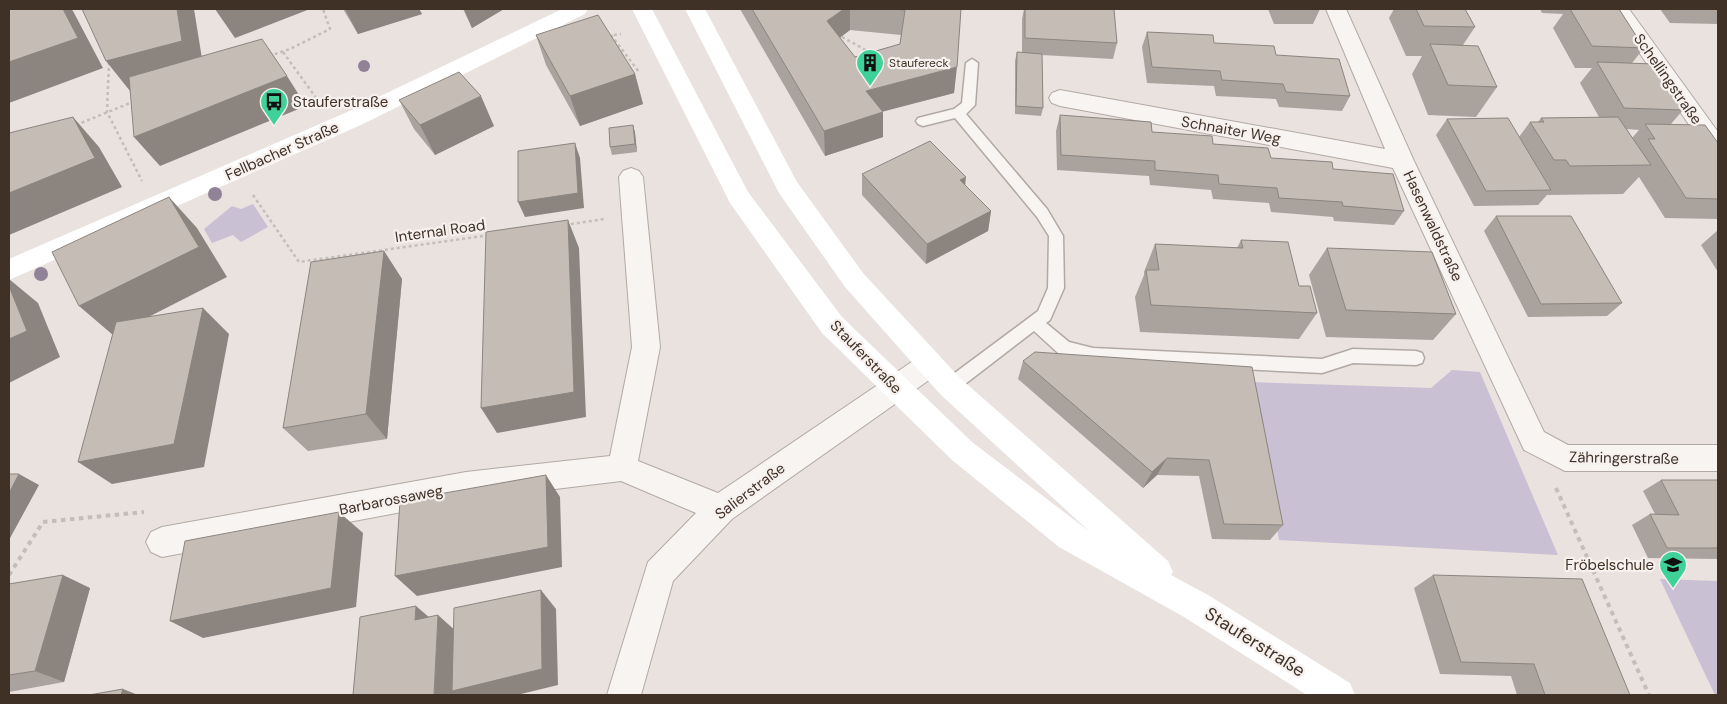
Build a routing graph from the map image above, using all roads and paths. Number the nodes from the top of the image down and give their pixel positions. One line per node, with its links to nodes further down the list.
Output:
1 (323, 9): 9 (path)
2 (578, 9): 30 (main road, Fellbacher Straße)
3 (642, 9): 35 (main road, Stauferstraße)
4 (695, 9): 33 (main road, Stauferstraße)
5 (1336, 9): 23 (street, Hasenwaldstraße)
6 (1619, 9): 22 (street, Schellingstraße)
7 (612, 36): 14 (path)
8 (842, 37): 10 (path)
9 (283, 52): 11 (path); 17 (path)
10 (874, 55)
11 (264, 58)
12 (109, 62): 18 (path)
13 (972, 63): 19 (lane)
14 (643, 76)
15 (1060, 98): 23 (street, Schnaiter Weg)
16 (143, 99): 18 (path)
17 (320, 102)
18 (107, 112): 21 (path); 25 (path)
19 (958, 113): 20 (lane); 31 (lane)
20 (923, 121)
21 (72, 127)
22 (1718, 149)
23 (1402, 161): 36 (street, Hasenwaldstraße)
24 (631, 177): 27 (street)
25 (145, 188)
26 (252, 194): 29 (path, Internal Road)
27 (634, 215): 28 (path); 38 (street)
28 (555, 226)
29 (496, 234)
30 (9, 270)
31 (1034, 322): 32 (lane); 34 (lane)
32 (1416, 358)
33 (929, 364): 34 (main road, Stauferstraße); 35 (street, Salierstraße)
34 (950, 386): 42 (main road, Stauferstraße)
35 (894, 387): 39 (street, Salierstraße); 42 (main road, Stauferstraße)
36 (1534, 441): 37 (street, Zähringerstraße); 45 (path)
37 (1718, 458)
38 (622, 468): 39 (street, Barbarossaweg); 40 (street, Barbarossaweg)
39 (722, 509): 43 (street, Salierstraße)
40 (176, 540): 41 (path)
41 (9, 575)
42 (1196, 606): 44 (main road, Stauferstraße)
43 (624, 695)
44 (1338, 695)
45 (1649, 695)

